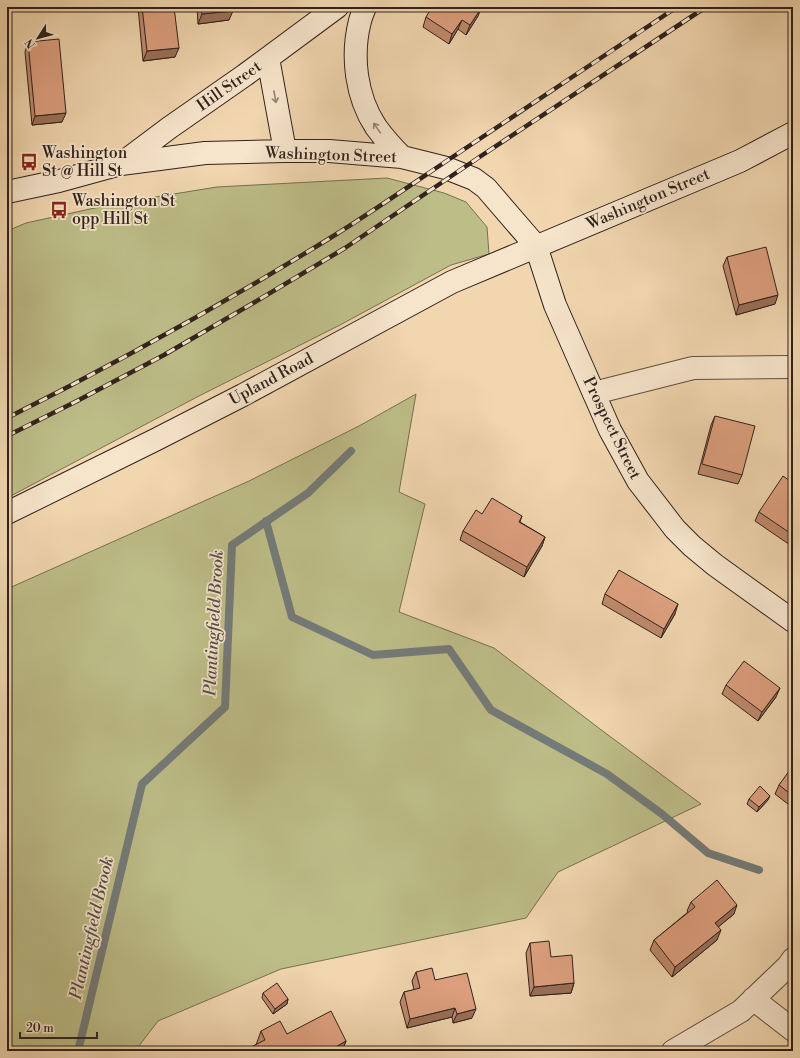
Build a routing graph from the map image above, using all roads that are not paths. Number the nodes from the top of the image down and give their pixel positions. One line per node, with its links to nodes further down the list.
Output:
1 (337, 7): 3 (street, Hill Street)
2 (365, 7): 6 (street, one-way to 2)
3 (268, 58): 5 (street, one-way to 5); 7 (street, Hill Street)
4 (793, 133): 9 (street, Washington Street)
5 (285, 151): 6 (street, Washington Street); 7 (street, Washington Street)
6 (402, 157): 9 (street, Washington Street)
7 (121, 164): 8 (street, Washington Street)
8 (7, 192)
9 (536, 246): 11 (street, Prospect Street); 12 (street, Upland Road)
10 (793, 367): 11 (street)
11 (594, 393): 13 (street, Prospect Street)
12 (7, 514)
13 (793, 621)
14 (793, 959): 15 (street)
15 (753, 999): 16 (street); 17 (street)
16 (793, 1030)
17 (673, 1051)

